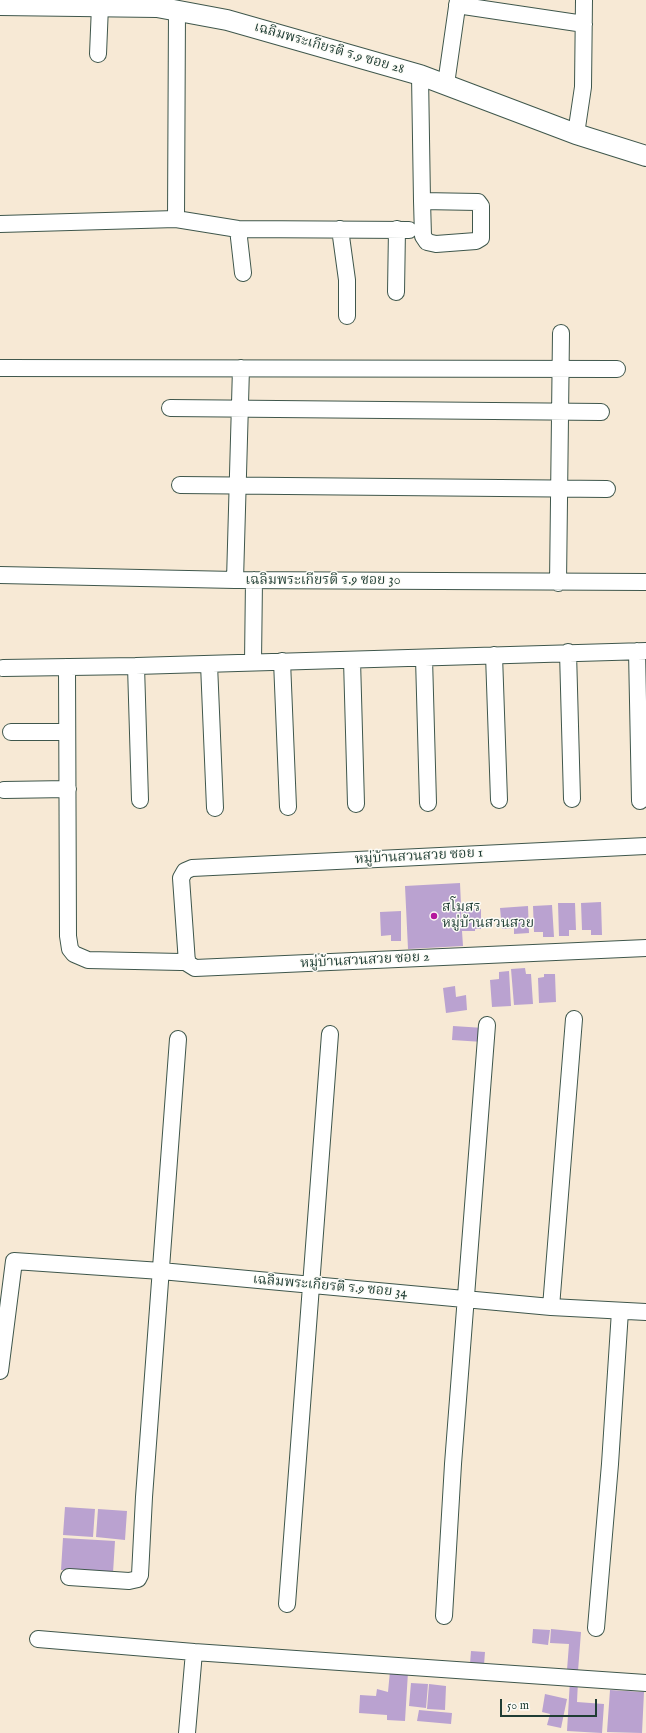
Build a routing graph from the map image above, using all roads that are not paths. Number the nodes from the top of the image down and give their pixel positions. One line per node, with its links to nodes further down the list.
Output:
1 (584, 0): 6 (street)
2 (79, 3): 4 (main road, เฉลิมพระเกียรติ ร.9 ซอย 28); 5 (main road, เฉลิมพระเกียรติ ร.9 ซอย 28); 7 (street)
3 (457, 3): 6 (street); 9 (street)
4 (0, 5)
5 (177, 10): 8 (main road, เฉลิมพระเกียรติ ร.9 ซอย 28); 13 (street)
6 (584, 24): 10 (street)
7 (98, 54)
8 (420, 75): 9 (main road, เฉลิมพระเกียรติ ร.9 ซอย 28); 12 (street)
9 (446, 84): 10 (main road, เฉลิมพระเกียรติ ร.9 ซอย 28)
10 (576, 134): 11 (main road, เฉลิมพระเกียรติ ร.9 ซอย 28)
11 (646, 156)
12 (422, 201)
13 (176, 219): 14 (street); 15 (street)
14 (0, 224)
15 (238, 229): 16 (street); 17 (street)
16 (340, 230): 18 (street); 19 (street)
17 (243, 273)
18 (396, 292)
19 (348, 316)
20 (561, 333): 23 (street)
21 (0, 368): 22 (street)
22 (242, 368): 23 (street); 26 (street)
23 (561, 368): 24 (street); 27 (street)
24 (617, 370)
25 (170, 408): 26 (street)
26 (239, 409): 27 (street); 30 (street)
27 (561, 411): 28 (street); 31 (street)
28 (601, 412)
29 (180, 485): 30 (street)
30 (239, 485): 31 (street); 34 (street)
31 (561, 488): 32 (street); 37 (street)
32 (607, 489)
33 (3, 575): 34 (street, เฉลิมพระเกียรติ ร.9 ซอย 30)
34 (236, 580): 35 (street, เฉลิมพระเกียรติ ร.9 ซอย 30)
35 (254, 580): 37 (street, เฉลิมพระเกียรติ ร.9 ซอย 30); 44 (street)
36 (646, 582): 37 (street, เฉลิมพระเกียรติ ร.9 ซอย 30)
37 (558, 583)
38 (641, 651): 39 (street); 56 (street)
39 (568, 652): 40 (street); 53 (street)
40 (494, 655): 41 (street); 55 (street)
41 (424, 658): 42 (street); 57 (street)
42 (352, 660): 43 (street); 58 (street)
43 (282, 661): 44 (street); 59 (street)
44 (253, 662): 45 (street)
45 (209, 664): 46 (street); 60 (street)
46 (136, 666): 48 (street); 54 (street)
47 (3, 668): 48 (street)
48 (67, 668): 50 (street)
49 (11, 732): 50 (street)
50 (67, 732): 51 (street)
51 (68, 789): 52 (street); 63 (street)
52 (4, 790)
53 (572, 798)
54 (140, 800)
55 (499, 800)
56 (640, 801)
57 (428, 803)
58 (356, 804)
59 (288, 807)
60 (215, 808)
61 (646, 846): 63 (street, หมู่บ้านสวนสวย ซอย 1)
62 (646, 948): 63 (street, หมู่บ้านสวนสวย ซอย 2)
63 (186, 959)
64 (574, 1019): 71 (street)
65 (487, 1025): 70 (street)
66 (330, 1034): 69 (street)
67 (178, 1039): 68 (street)
68 (161, 1271): 69 (street, เฉลิมพระเกียรติ ร.9 ซอย 34); 74 (street, เฉลิมพระเกียรติ ร.9 ซอย 34); 75 (street)
69 (312, 1284): 70 (street, เฉลิมพระเกียรติ ร.9 ซอย 34); 76 (street)
70 (466, 1299): 71 (street, เฉลิมพระเกียรติ ร.9 ซอย 34); 77 (street)
71 (551, 1307): 72 (street, เฉลิมพระเกียรติ ร.9 ซอย 34)
72 (620, 1311): 73 (street, เฉลิมพระเกียรติ ร.9 ซอย 34); 78 (street)
73 (646, 1312)
74 (0, 1371)
75 (69, 1577)
76 (287, 1604)
77 (444, 1616)
78 (596, 1628)
79 (38, 1639): 80 (street)
80 (194, 1652): 81 (street); 82 (street)
81 (646, 1683)
82 (187, 1733)

